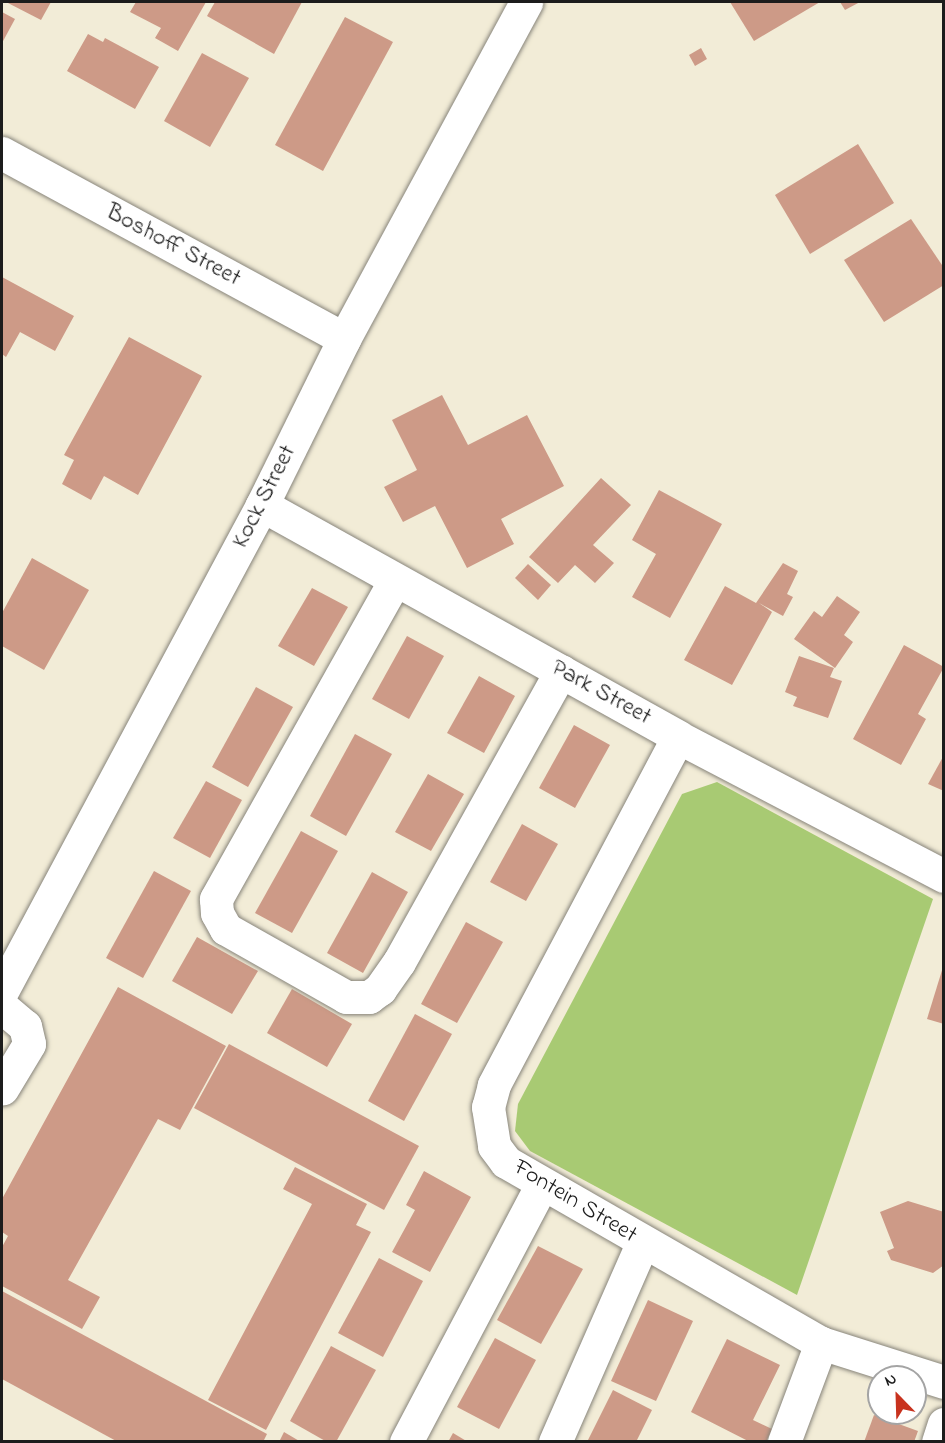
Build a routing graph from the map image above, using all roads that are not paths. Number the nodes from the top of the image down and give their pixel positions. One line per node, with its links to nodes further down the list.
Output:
1 (526, 2): 3 (street, Kock Street)
2 (2, 153): 3 (street, Boshoff Street)
3 (344, 339): 4 (street, Kock Street)
4 (262, 505): 5 (street, Park Street); 9 (street, Kock Street)
5 (395, 580): 6 (street, Park Street); 6 (street)
6 (561, 671): 7 (street, Park Street)
7 (678, 737): 8 (street, Park Street); 12 (street, Fontein Street)
8 (944, 876)
9 (2, 991)
10 (2, 1007): 11 (street)
11 (2, 1089)
12 (542, 1184): 13 (street, Fontein Street); 17 (street)
13 (643, 1242): 14 (street, Fontein Street); 18 (street)
14 (821, 1343): 15 (street, Fontein Street); 19 (street)
15 (944, 1382)
16 (944, 1424): 20 (street)
17 (406, 1442)
18 (555, 1442)
19 (784, 1442)
20 (938, 1442)

